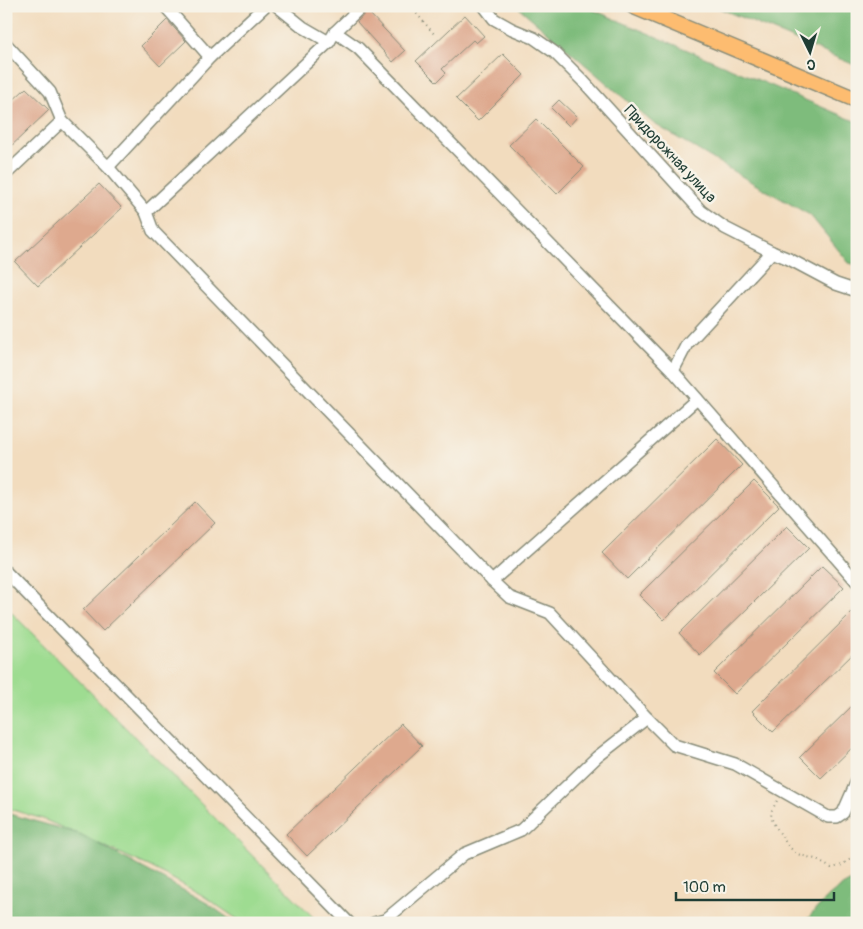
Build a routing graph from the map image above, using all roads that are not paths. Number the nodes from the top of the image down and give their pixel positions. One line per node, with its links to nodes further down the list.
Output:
1 (164, 6): 10 (street)
2 (265, 6): 10 (street)
3 (276, 6): 8 (street)
4 (362, 6): 7 (street)
5 (484, 6): 16 (street, Придорожная улица)
6 (633, 6): 11 (main road)
7 (335, 32): 8 (street); 18 (street)
8 (329, 42): 15 (street)
9 (6, 44): 12 (street)
10 (210, 57): 13 (street)
11 (857, 100)
12 (62, 121): 13 (street); 14 (street)
13 (108, 167): 15 (street)
14 (6, 174)
15 (146, 212): 21 (street)
16 (772, 252): 17 (street, Придорожная улица); 18 (street)
17 (857, 290)
18 (673, 371): 19 (street)
19 (697, 399): 21 (street); 22 (street)
20 (6, 572): 25 (street)
21 (492, 580): 23 (street)
22 (857, 582)
23 (647, 718): 24 (street); 26 (street)
24 (857, 781)
25 (349, 923)
26 (374, 923)

